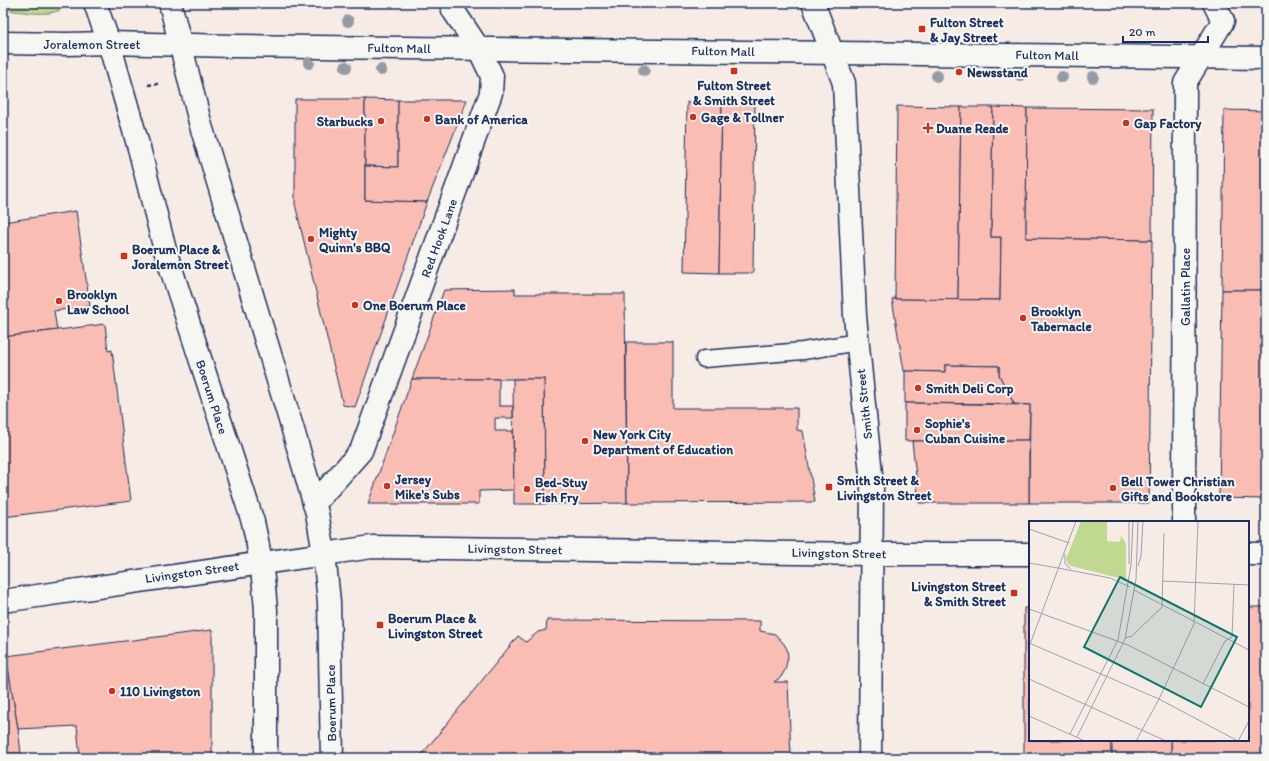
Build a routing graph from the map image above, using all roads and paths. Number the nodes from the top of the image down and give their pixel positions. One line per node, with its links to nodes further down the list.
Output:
1 (95, 3): 7 (street, Boerum Place)
2 (170, 3): 8 (street, Boerum Place)
3 (452, 3): 9 (street, Red Hook Lane)
4 (813, 3): 10 (street, Smith Street)
5 (1214, 3): 11 (street, Gallatin Place)
6 (3, 43): 7 (street, Joralemon Street)
7 (109, 43): 8 (street, Joralemon Street); 24 (street, Boerum Place)
8 (181, 45): 9 (street, Fulton Mall); 17 (street, Boerum Place)
9 (479, 49): 10 (street, Fulton Mall); 17 (street, Red Hook Lane)
10 (832, 52): 11 (street, Fulton Mall); 15 (street, Smith Street)
11 (1201, 57): 12 (street, Fulton Mall); 18 (street, Gallatin Place)
12 (1266, 58)
13 (158, 84): 14 (path)
14 (143, 86)
15 (858, 342): 16 (lane); 20 (street, Smith Street)
16 (704, 359)
17 (314, 504): 19 (street, Boerum Place)
18 (1184, 521)
19 (324, 553): 20 (street, Livingston Street); 24 (street, Livingston Street); 27 (street, Boerum Place)
20 (871, 554): 21 (street, Livingston Street); 28 (street, Smith Street)
21 (1029, 554)
22 (1249, 554): 23 (street)
23 (1266, 554)
24 (262, 562): 25 (street, Livingston Street); 26 (street, Boerum Place)
25 (3, 601)
26 (266, 758)
27 (332, 758)
28 (870, 758)

